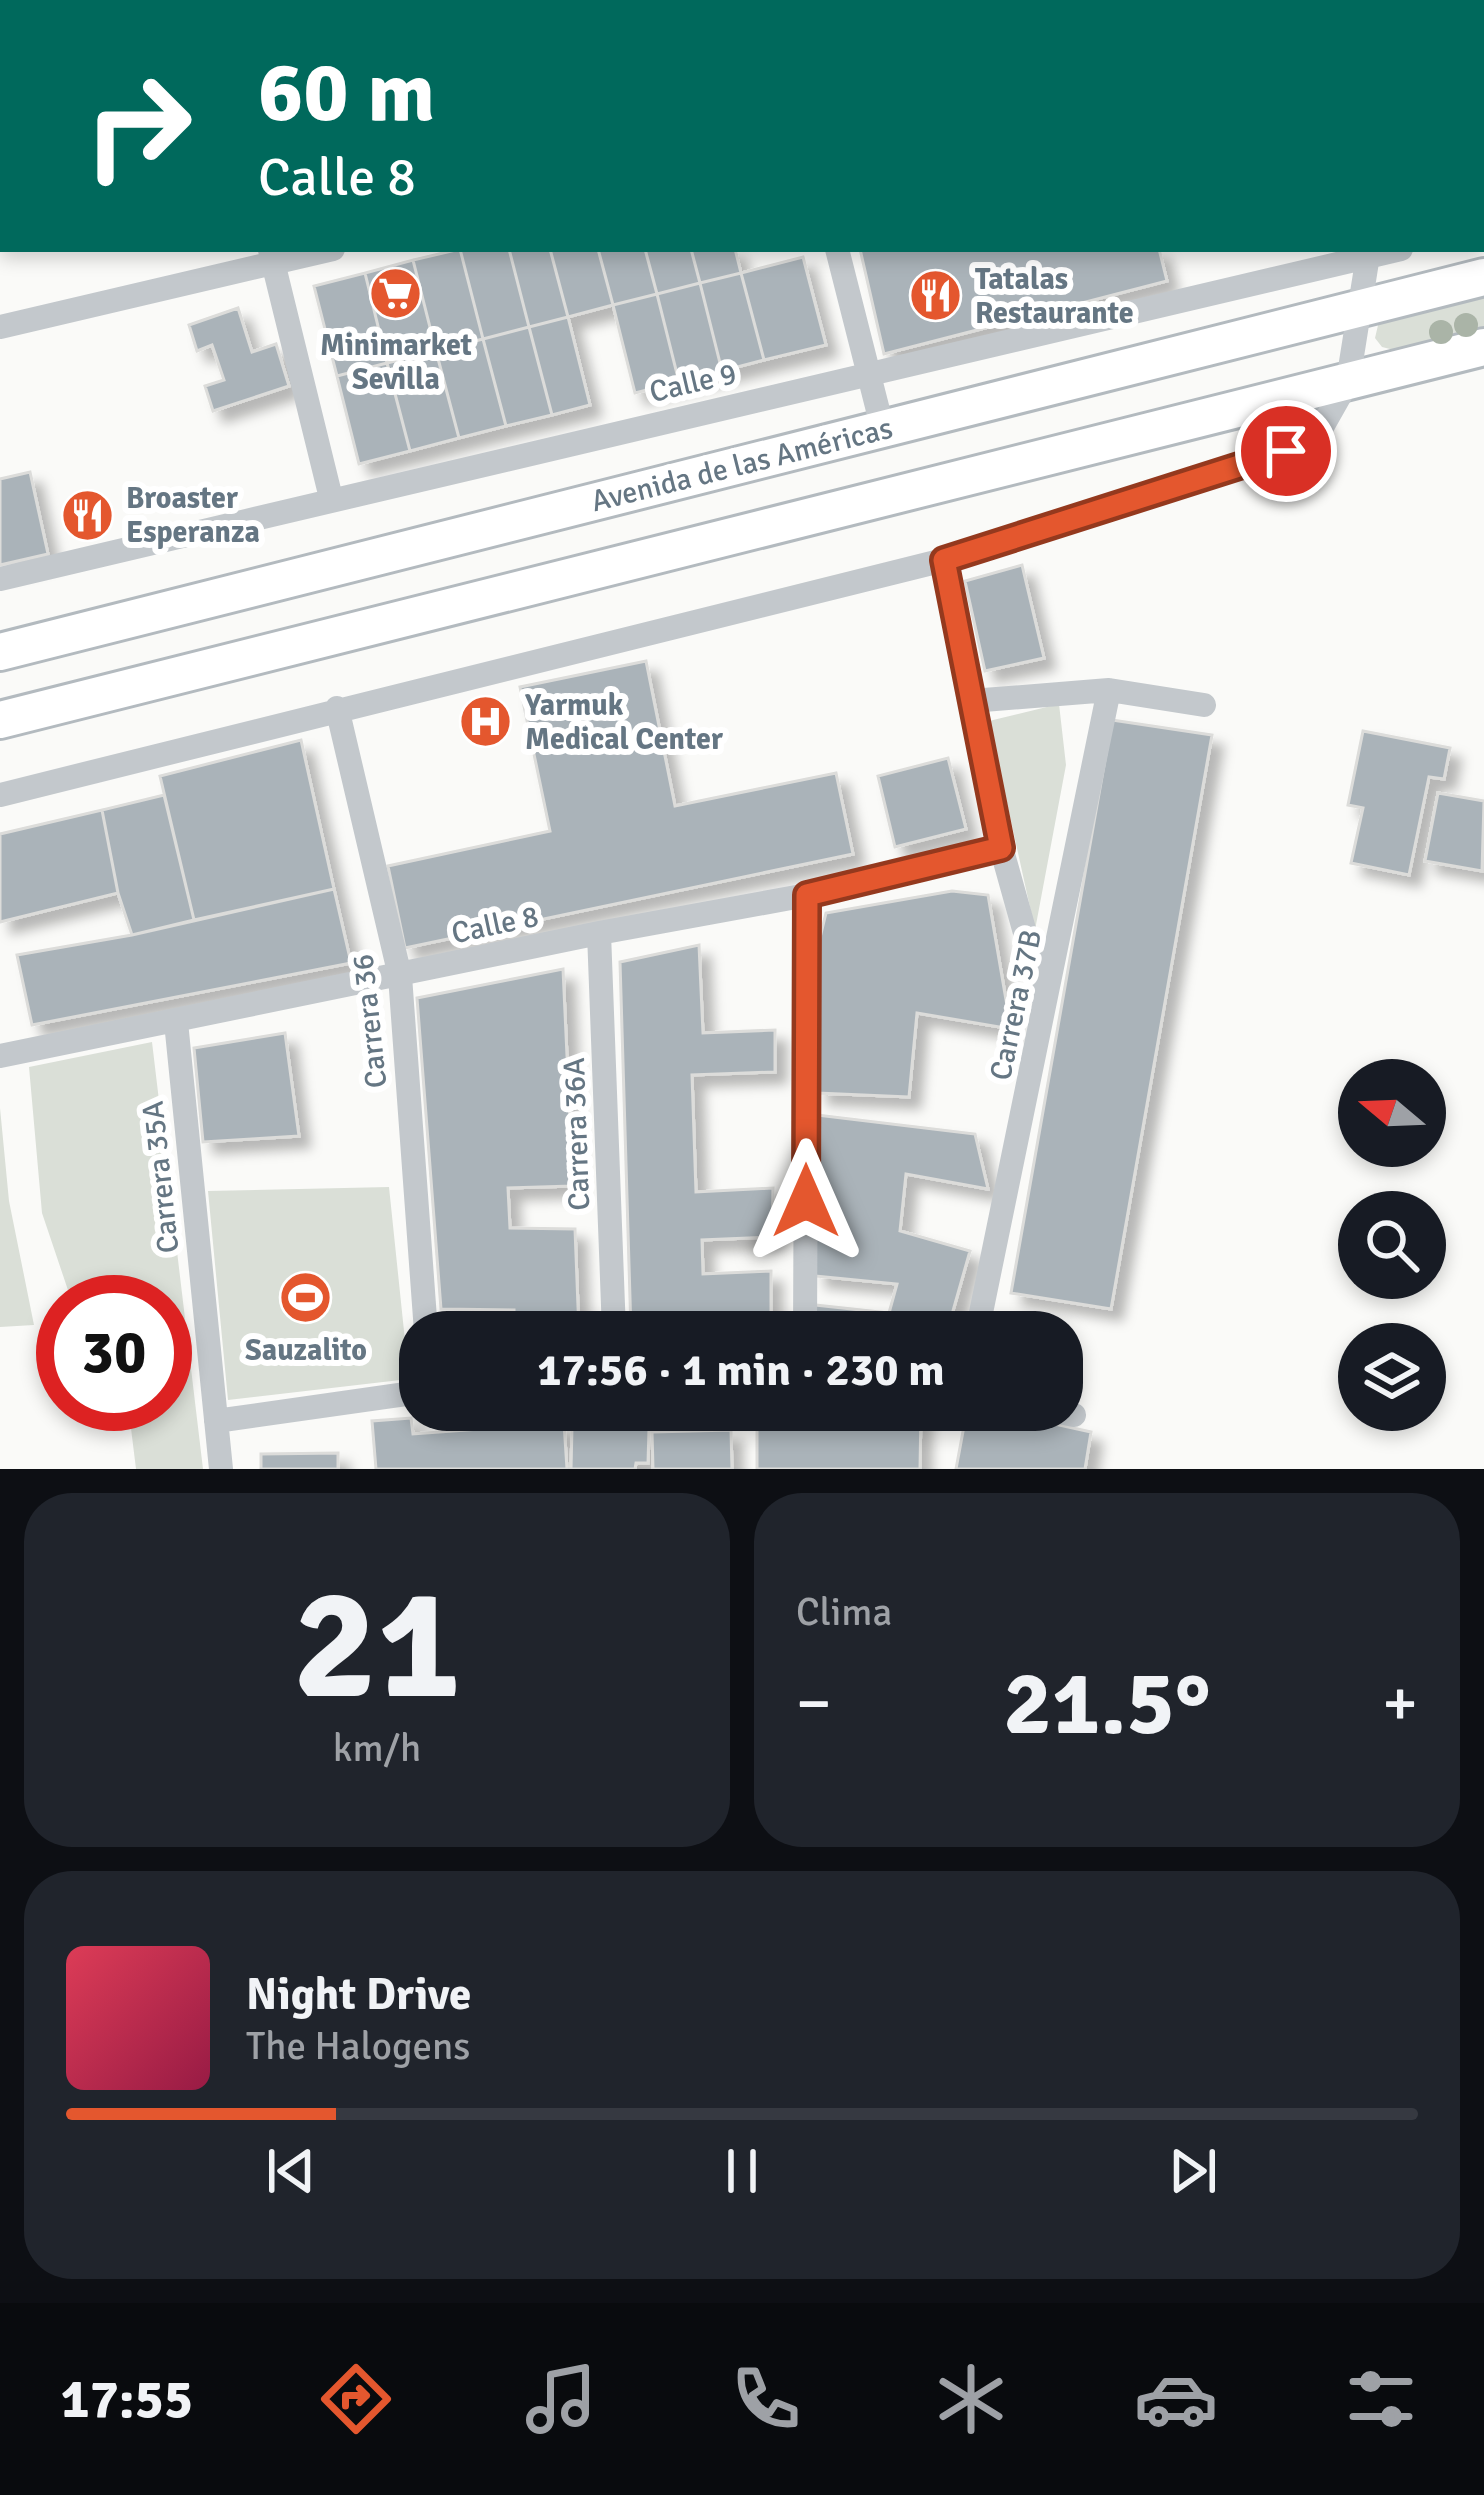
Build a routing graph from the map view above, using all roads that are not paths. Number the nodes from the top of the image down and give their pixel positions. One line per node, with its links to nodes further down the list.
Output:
1 (307, 252): 4 (street)
2 (838, 252): 9 (street)
3 (1368, 254): 6 (street); 9 (street, Calle 9)
4 (272, 256): 7 (street); 12 (street)
5 (1484, 278): 6 (main road, Avenida de las Américas)
6 (1358, 311): 10 (street); 11 (main road, Avenida de las Américas)
7 (0, 327)
8 (1484, 347): 10 (main road)
9 (868, 372): 11 (street); 12 (street, Calle 9)
10 (1348, 381): 13 (street); 20 (main road)
11 (883, 430): 15 (main road, Avenida de las Américas)
12 (331, 498): 14 (street, Calle 9)
13 (944, 560): 17 (street); 19 (street)
14 (0, 579)
15 (0, 652)
16 (1109, 690): 17 (street); 18 (street); 26 (street, Carrera 37B)
17 (971, 701): 22 (street)
18 (1204, 705)
19 (337, 708): 21 (street); 25 (street, Carrera 36)
20 (0, 720)
21 (0, 795)
22 (1001, 848): 23 (street, Calle 8); 26 (street)
23 (807, 895): 24 (street, Calle 8); 31 (street)
24 (599, 933): 25 (street, Calle 8); 30 (street, Carrera 36A)
25 (400, 976): 27 (street, Calle 8); 29 (street, Carrera 36)
26 (1046, 1009): 32 (street, Carrera 37B)
27 (176, 1022): 28 (street, Calle 8); 34 (street, Carrera 35A)
28 (0, 1056)
29 (424, 1311)
30 (613, 1311)
31 (805, 1311)
32 (981, 1311)
33 (399, 1395): 34 (street)
34 (216, 1421): 35 (street, Carrera 35A)
35 (220, 1469)

